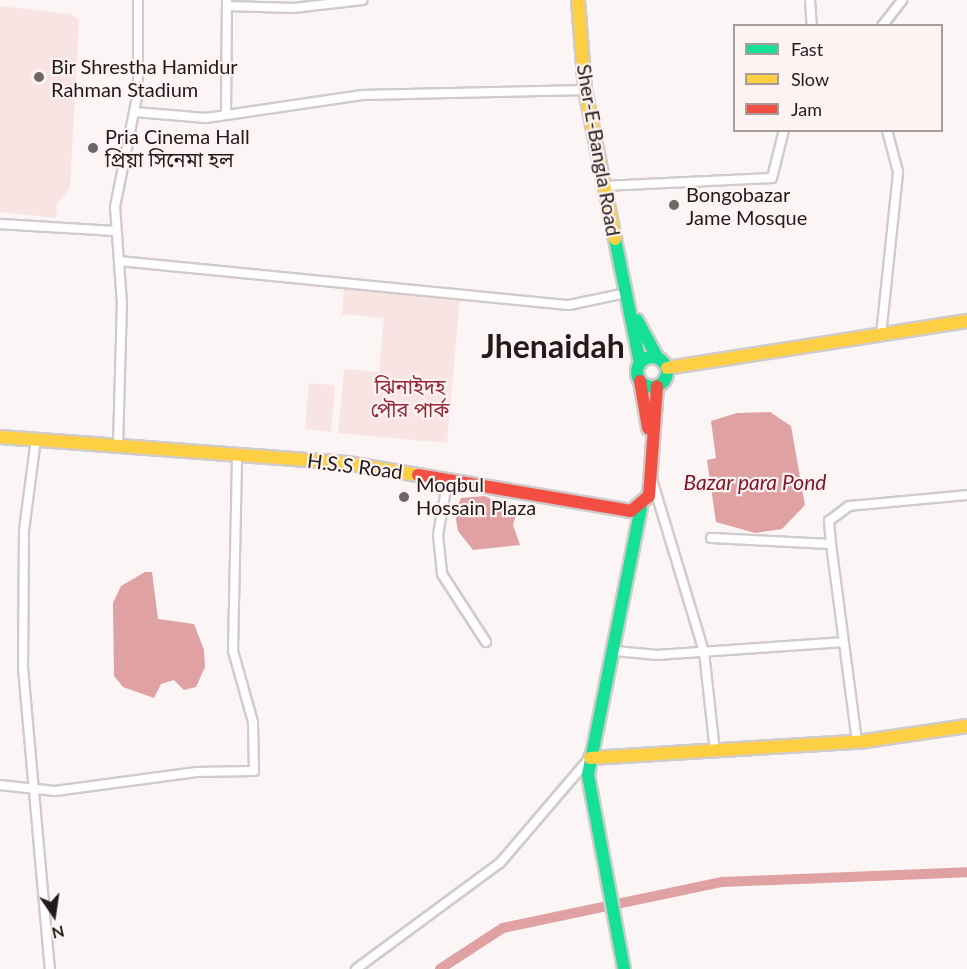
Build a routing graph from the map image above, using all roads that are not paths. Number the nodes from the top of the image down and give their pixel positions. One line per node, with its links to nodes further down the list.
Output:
1 (138, 0): 10 (street)
2 (363, 0): 6 (street)
3 (578, 0): 9 (main road, Sher-E-Bangla Road)
4 (810, 0): 7 (street)
5 (902, 0): 8 (street)
6 (227, 3): 11 (street)
7 (812, 24)
8 (884, 24)
9 (585, 90): 11 (street); 14 (main road, Sher-E-Bangla Road)
10 (135, 112): 11 (street); 16 (street)
11 (226, 114)
12 (784, 132): 14 (street)
13 (888, 132): 21 (street)
14 (603, 186): 18 (main road, Sher-E-Bangla Road)
15 (0, 224): 16 (street)
16 (115, 231): 17 (street)
17 (119, 261): 18 (street); 29 (street)
18 (626, 296): 22 (main road, Sher-E-Bangla Road); 23 (main road, Sher-E-Bangla Road)
19 (967, 321): 21 (main road)
20 (967, 328): 24 (main road)
21 (881, 335): 24 (main road)
22 (657, 357): 23 (main road); 24 (main road)
23 (640, 363): 25 (main road)
24 (667, 371): 26 (main road)
25 (640, 381): 26 (main road); 30 (main road)
26 (657, 386): 30 (main road)
27 (0, 436): 28 (main road, H.S.S Road)
28 (36, 440): 29 (main road, H.S.S Road); 47 (street)
29 (118, 446): 31 (main road, H.S.S Road)
30 (651, 446): 32 (main road)
31 (237, 454): 33 (main road, H.S.S Road); 47 (street)
32 (650, 477): 35 (main road); 41 (street)
33 (448, 478): 35 (main road, H.S.S Road); 38 (street)
34 (967, 495): 37 (street)
35 (641, 508): 40 (main road)
36 (711, 538): 37 (street)
37 (831, 544): 39 (street)
38 (486, 642)
39 (841, 642): 41 (street); 43 (street)
40 (616, 651): 41 (street); 45 (main road)
41 (704, 652): 44 (street)
42 (967, 726): 43 (main road)
43 (857, 742): 44 (main road)
44 (715, 752): 45 (main road)
45 (590, 758): 49 (street); 50 (main road)
46 (0, 785): 47 (street)
47 (31, 787): 48 (street)
48 (50, 969)
49 (356, 969)
50 (624, 969)

